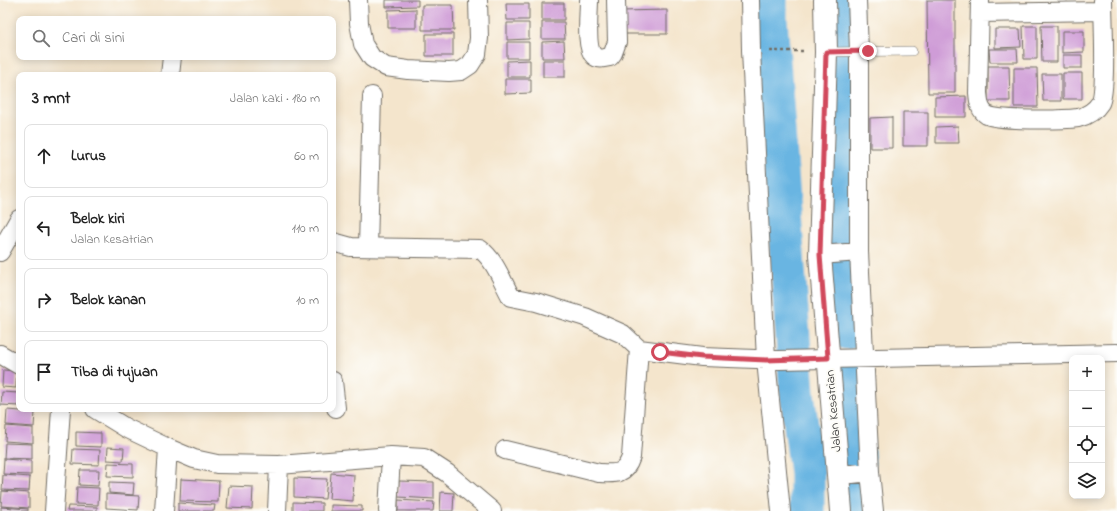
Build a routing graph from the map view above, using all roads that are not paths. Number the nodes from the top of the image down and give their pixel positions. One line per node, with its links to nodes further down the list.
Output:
1 (358, 0): 2 (street)
2 (478, 0)
3 (589, 0): 4 (street)
4 (616, 0)
5 (750, 0): 25 (street)
6 (825, 0): 10 (street, Jalan Kesatrian)
7 (857, 0): 10 (street)
8 (1103, 5): 9 (street); 14 (street)
9 (980, 7): 14 (street)
10 (838, 51): 11 (lane); 20 (street, Jalan Kesatrian); 20 (street)
11 (912, 51)
12 (172, 60): 13 (street)
13 (170, 72)
14 (1110, 75)
15 (372, 96): 18 (street)
16 (16, 224): 19 (street)
17 (336, 243): 18 (street)
18 (368, 248): 21 (street)
19 (0, 252)
20 (842, 253): 24 (street, Jalan Kesatrian); 24 (street)
21 (639, 349): 25 (street); 30 (street)
22 (1117, 353): 24 (street)
23 (0, 354): 26 (street)
24 (840, 358): 25 (street); 33 (street, Jalan Kesatrian); 33 (street)
25 (772, 360): 39 (street)
26 (16, 363)
27 (61, 412): 34 (street)
28 (99, 412): 29 (street)
29 (168, 448): 32 (street); 35 (street)
30 (505, 450)
31 (391, 456): 32 (street); 37 (street); 38 (street)
32 (279, 465): 36 (street)
33 (856, 473): 40 (street, Jalan Kesatrian); 41 (street)
34 (54, 511)
35 (164, 511)
36 (277, 511)
37 (388, 511)
38 (492, 511)
39 (781, 511)
40 (841, 511)
41 (874, 511)

